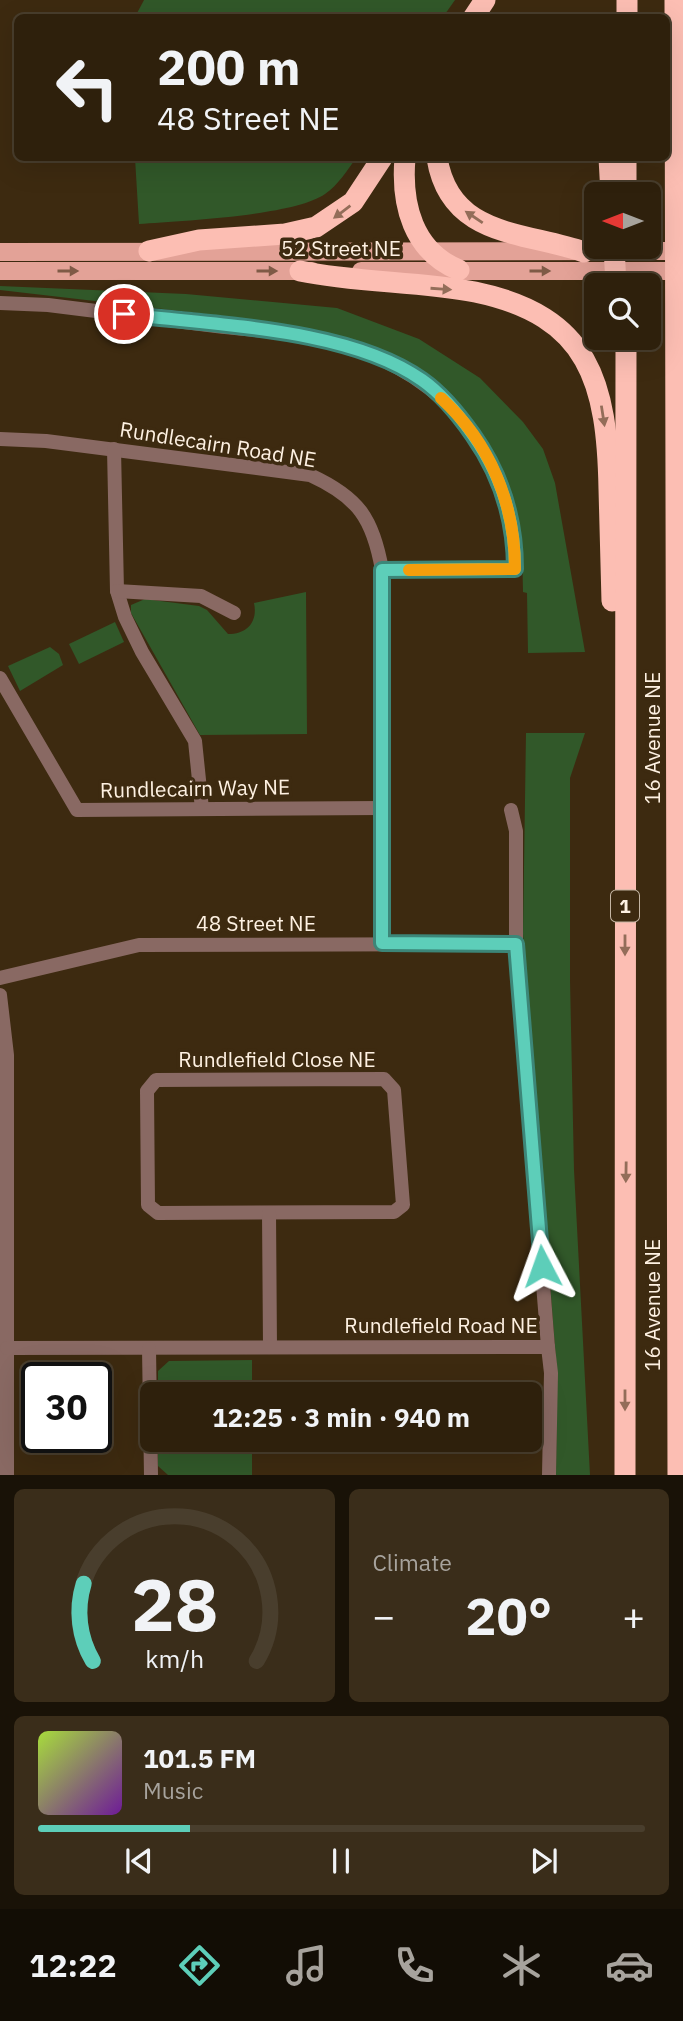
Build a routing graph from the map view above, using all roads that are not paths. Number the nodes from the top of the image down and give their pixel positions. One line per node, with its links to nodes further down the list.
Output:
1 (675, 0): 37 (highway, 16 Avenue NE)
2 (380, 161): 9 (highway, one-way to 9)
3 (405, 161): 10 (highway)
4 (438, 161): 13 (highway, one-way to 4)
5 (608, 161): 7 (highway)
6 (626, 161): 8 (highway)
7 (610, 182)
8 (626, 182)
9 (149, 251): 10 (main road, 52 Street NE); 12 (main road, 52 Street NE)
10 (431, 251): 13 (main road, 52 Street NE); 14 (highway)
11 (683, 251): 13 (main road, 52 Street NE)
12 (0, 252)
13 (586, 261): 14 (main road, 52 Street NE, one-way to 13); 17 (main road, 52 Street NE)
14 (459, 270): 16 (main road, 52 Street NE)
15 (0, 271): 16 (main road, 52 Street NE, one-way to 16)
16 (300, 271): 31 (highway, one-way to 31)
17 (683, 271)
18 (0, 303): 24 (street)
19 (619, 350): 23 (highway)
20 (626, 350): 23 (highway, 16 Avenue NE / 1)
21 (0, 439): 22 (street, Rundlecairn Road NE)
22 (114, 449): 24 (street, Rundlecairn Road NE); 25 (street)
23 (626, 496): 31 (highway, 16 Avenue NE / 1)
24 (382, 570): 28 (street, Rundlecairn Road NE)
25 (117, 591): 26 (street); 29 (street)
26 (234, 613)
27 (0, 678): 29 (street, Rundlecairn Way NE)
28 (382, 808): 29 (street, Rundlecairn Way NE); 32 (street, Rundlecairn Road NE)
29 (202, 809)
30 (510, 810): 33 (street, Rundlefield Road NE)
31 (625, 913): 46 (highway, 16 Avenue NE / 1, one-way to 46)
32 (382, 943): 33 (street, 48 Street NE); 34 (street, 48 Street NE)
33 (516, 944): 40 (street, Rundlefield Road NE)
34 (0, 978)
35 (0, 995): 41 (street)
36 (683, 1009): 37 (highway)
37 (676, 1045): 47 (highway, 16 Avenue NE)
38 (269, 1213): 38 (street, Rundlefield Close NE); 39 (street)
39 (270, 1347): 40 (street, Rundlefield Road NE); 42 (street, Rundlefield Road NE)
40 (548, 1347): 45 (street)
41 (7, 1348): 42 (street, Rundlefield Road NE); 43 (street)
42 (149, 1349): 44 (street)
43 (7, 1475)
44 (151, 1475)
45 (549, 1475)
46 (625, 1475)
47 (678, 1475)

